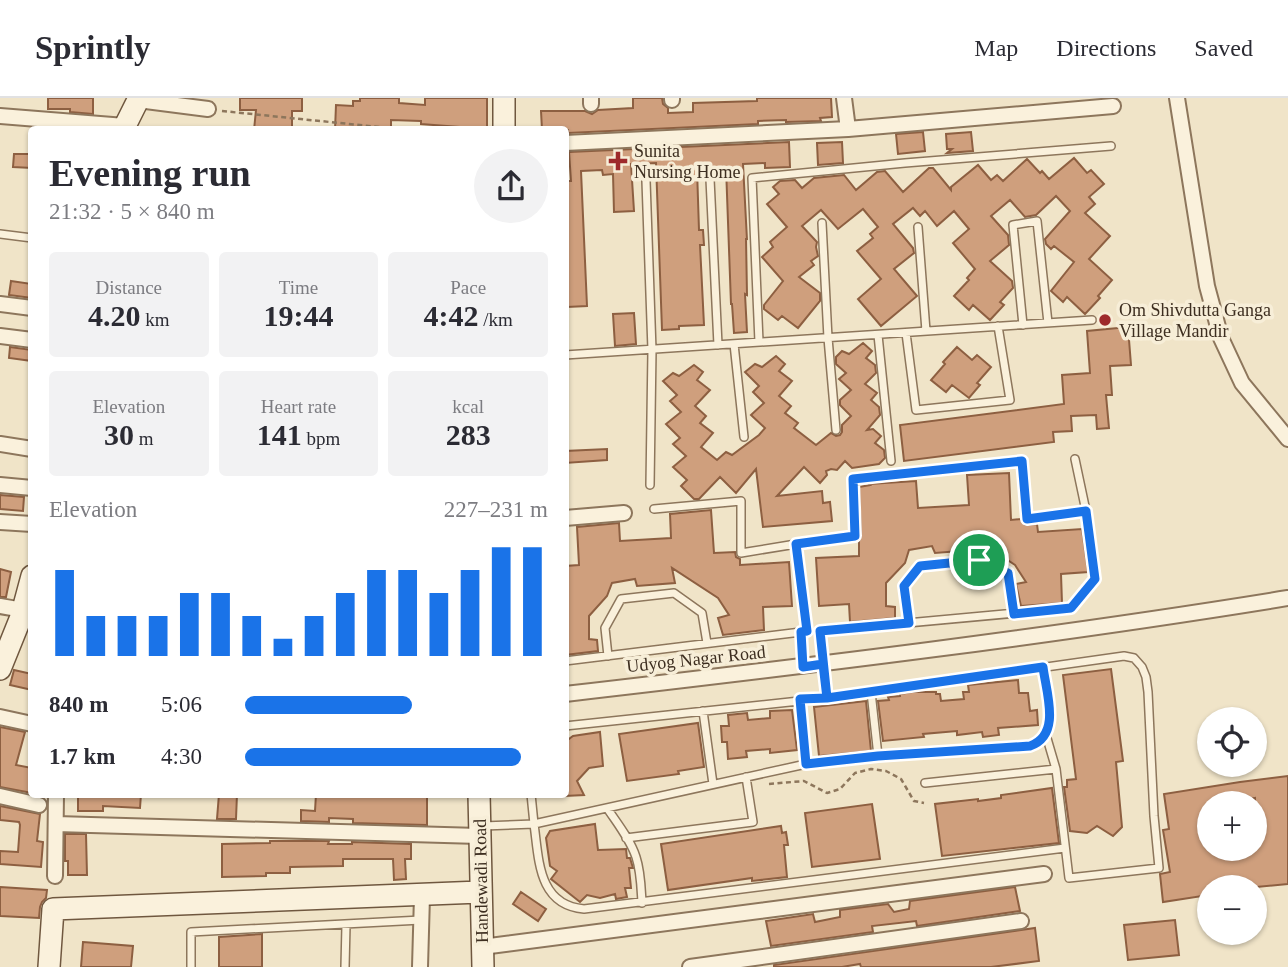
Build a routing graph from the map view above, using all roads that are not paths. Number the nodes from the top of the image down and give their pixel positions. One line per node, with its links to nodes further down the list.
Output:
1 (504, 98): 10 (street)
2 (844, 98): 11 (street)
3 (1177, 98): 39 (street)
4 (139, 99): 6 (street); 9 (street)
5 (1113, 106): 11 (street)
6 (208, 109)
7 (0, 116): 8 (street)
8 (103, 126)
9 (125, 126)
10 (504, 126)
11 (848, 129): 12 (street)
12 (569, 144)
13 (1111, 146): 32 (lane)
14 (710, 179): 34 (lane)
15 (646, 181): 35 (lane)
16 (822, 223): 30 (lane)
17 (918, 227): 26 (lane)
18 (0, 234): 19 (lane)
19 (28, 238)
20 (0, 304): 21 (street)
21 (28, 308)
22 (1092, 320): 23 (lane)
23 (1048, 323): 24 (lane); 24 (lane)
24 (1023, 325): 25 (lane)
25 (998, 326): 26 (lane); 27 (lane)
26 (926, 331): 27 (lane)
27 (906, 332): 28 (lane)
28 (878, 335): 30 (lane); 43 (lane)
29 (0, 336): 31 (street)
30 (828, 338): 32 (lane); 37 (lane)
31 (28, 340)
32 (759, 342): 33 (lane)
33 (734, 344): 34 (lane); 38 (lane)
34 (718, 345): 35 (lane)
35 (652, 350): 36 (lane); 45 (lane)
36 (569, 355)
37 (836, 430)
38 (744, 437)
39 (1288, 439)
40 (0, 444): 41 (street)
41 (28, 448)
42 (1074, 459): 48 (lane)
43 (891, 461)
44 (0, 485): 46 (street)
45 (650, 485)
46 (28, 488)
47 (654, 509): 53 (lane)
48 (1086, 511): 53 (lane); 58 (lane)
49 (624, 513): 50 (street)
50 (569, 518)
51 (0, 522): 52 (street)
52 (28, 524)
53 (796, 544): 60 (lane)
54 (28, 591): 57 (street)
55 (1288, 598): 66 (street, Udyog Nagar Road)
56 (0, 606): 57 (street)
57 (23, 610): 62 (street)
58 (1014, 614): 59 (lane); 59 (lane)
59 (909, 623): 61 (lane)
60 (804, 631): 61 (lane); 63 (lane); 67 (lane)
61 (820, 631): 66 (lane)
62 (7, 634): 69 (street)
63 (707, 643): 64 (lane); 64 (lane)
64 (608, 656): 65 (lane)
65 (569, 661)
66 (823, 664): 67 (street, Udyog Nagar Road); 72 (lane)
67 (803, 667): 71 (street, Udyog Nagar Road)
68 (1043, 667): 70 (lane); 78 (lane); 95 (lane)
69 (0, 669)
70 (871, 692): 72 (lane); 79 (lane)
71 (569, 694)
72 (827, 698): 73 (lane)
73 (800, 699): 74 (lane); 80 (lane)
74 (703, 711): 77 (lane); 84 (lane)
75 (0, 717): 76 (street)
76 (28, 723)
77 (569, 726)
78 (1046, 735): 79 (lane); 81 (lane)
79 (878, 756): 80 (lane)
80 (806, 764): 82 (lane)
81 (1056, 769): 83 (lane); 95 (lane)
82 (746, 777): 84 (lane); 94 (lane)
83 (925, 783)
84 (713, 784): 90 (lane)
85 (0, 796): 89 (street)
86 (57, 798): 91 (street)
87 (479, 798): 93 (street, Handewadi Road)
88 (531, 798): 92 (lane)
89 (39, 805)
90 (607, 807): 92 (lane); 94 (lane)
91 (56, 824): 93 (street); 97 (street)
92 (534, 824): 93 (lane); 100 (lane)
93 (479, 831): 98 (street, Handewadi Road)
94 (626, 838): 100 (lane)
95 (1065, 848): 100 (lane)
96 (1044, 874): 104 (street)
97 (55, 876)
98 (480, 892): 99 (street); 104 (street, Handewadi Road)
99 (422, 896): 101 (street); 105 (street)
100 (642, 903)
101 (421, 920): 103 (lane); 108 (street)
102 (1021, 921): 109 (street)
103 (346, 925): 106 (lane); 107 (lane)
104 (483, 957)
105 (49, 967)
106 (191, 967)
107 (345, 967)
108 (420, 967)
109 (690, 967)

